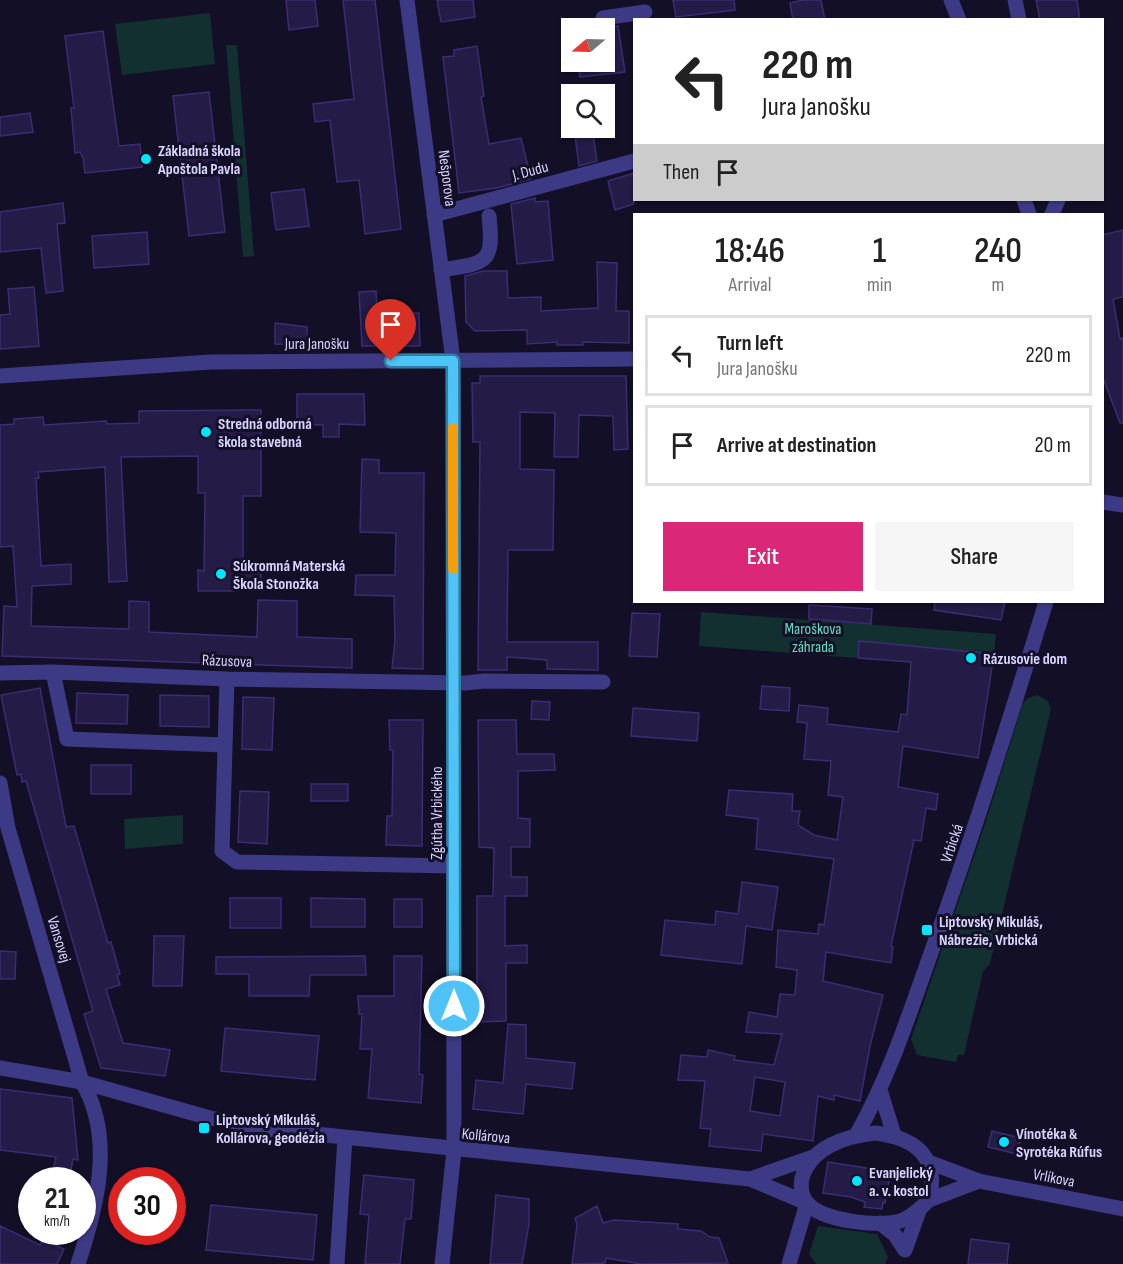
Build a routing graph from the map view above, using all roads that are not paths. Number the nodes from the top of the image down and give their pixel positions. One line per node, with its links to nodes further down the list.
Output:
1 (407, 0): 9 (street, Nešporova)
2 (951, 0): 6 (street)
3 (1015, 0): 7 (street)
4 (646, 10): 5 (street)
5 (603, 18)
6 (958, 18)
7 (1019, 18)
8 (633, 161): 9 (street, J. Dudu)
9 (434, 215): 11 (street, Nešporova)
10 (489, 216): 11 (street)
11 (441, 270): 13 (street, Nešporova)
12 (633, 359): 13 (street, Jura Janošku)
13 (453, 361): 14 (street, Jura Janošku); 22 (street, Zgútha Vrbického)
14 (0, 376)
15 (1104, 502): 16 (street)
16 (1123, 504)
17 (1046, 603): 28 (street, Vrbická)
18 (53, 672): 19 (street, Rázusova); 20 (street, Rázusova); 23 (street)
19 (0, 673)
20 (227, 678): 22 (street, Rázusova); 23 (street)
21 (603, 682): 22 (street, Rázusova)
22 (453, 683): 25 (street, Zgútha Vrbického)
23 (225, 746): 25 (street)
24 (0, 783): 27 (street, Vansovej)
25 (454, 866): 32 (street, Zgútha Vrbického)
26 (0, 1068): 27 (street, Kollárova)
27 (82, 1082): 31 (street, Kollárova); 42 (street, Vansovej)
28 (881, 1093): 29 (street, Vrbická); 30 (street)
29 (857, 1134): 30 (street); 33 (street)
30 (894, 1135): 34 (street)
31 (345, 1138): 32 (street, Kollárova); 43 (street)
32 (454, 1150): 35 (street, Kollárova); 44 (street, Zgútha Vrbického)
33 (813, 1157): 35 (street, Kollárova); 37 (street)
34 (931, 1163): 36 (street, Vrlíkova); 38 (street)
35 (750, 1179): 37 (street, Kollárova)
36 (979, 1181): 38 (street); 39 (street, Vrlíkova)
37 (807, 1203): 40 (street); 45 (street)
38 (925, 1204): 40 (street); 41 (street)
39 (1123, 1209)
40 (880, 1223): 41 (street)
41 (903, 1257)
42 (78, 1264)
43 (337, 1264)
44 (442, 1264)
45 (789, 1264)

